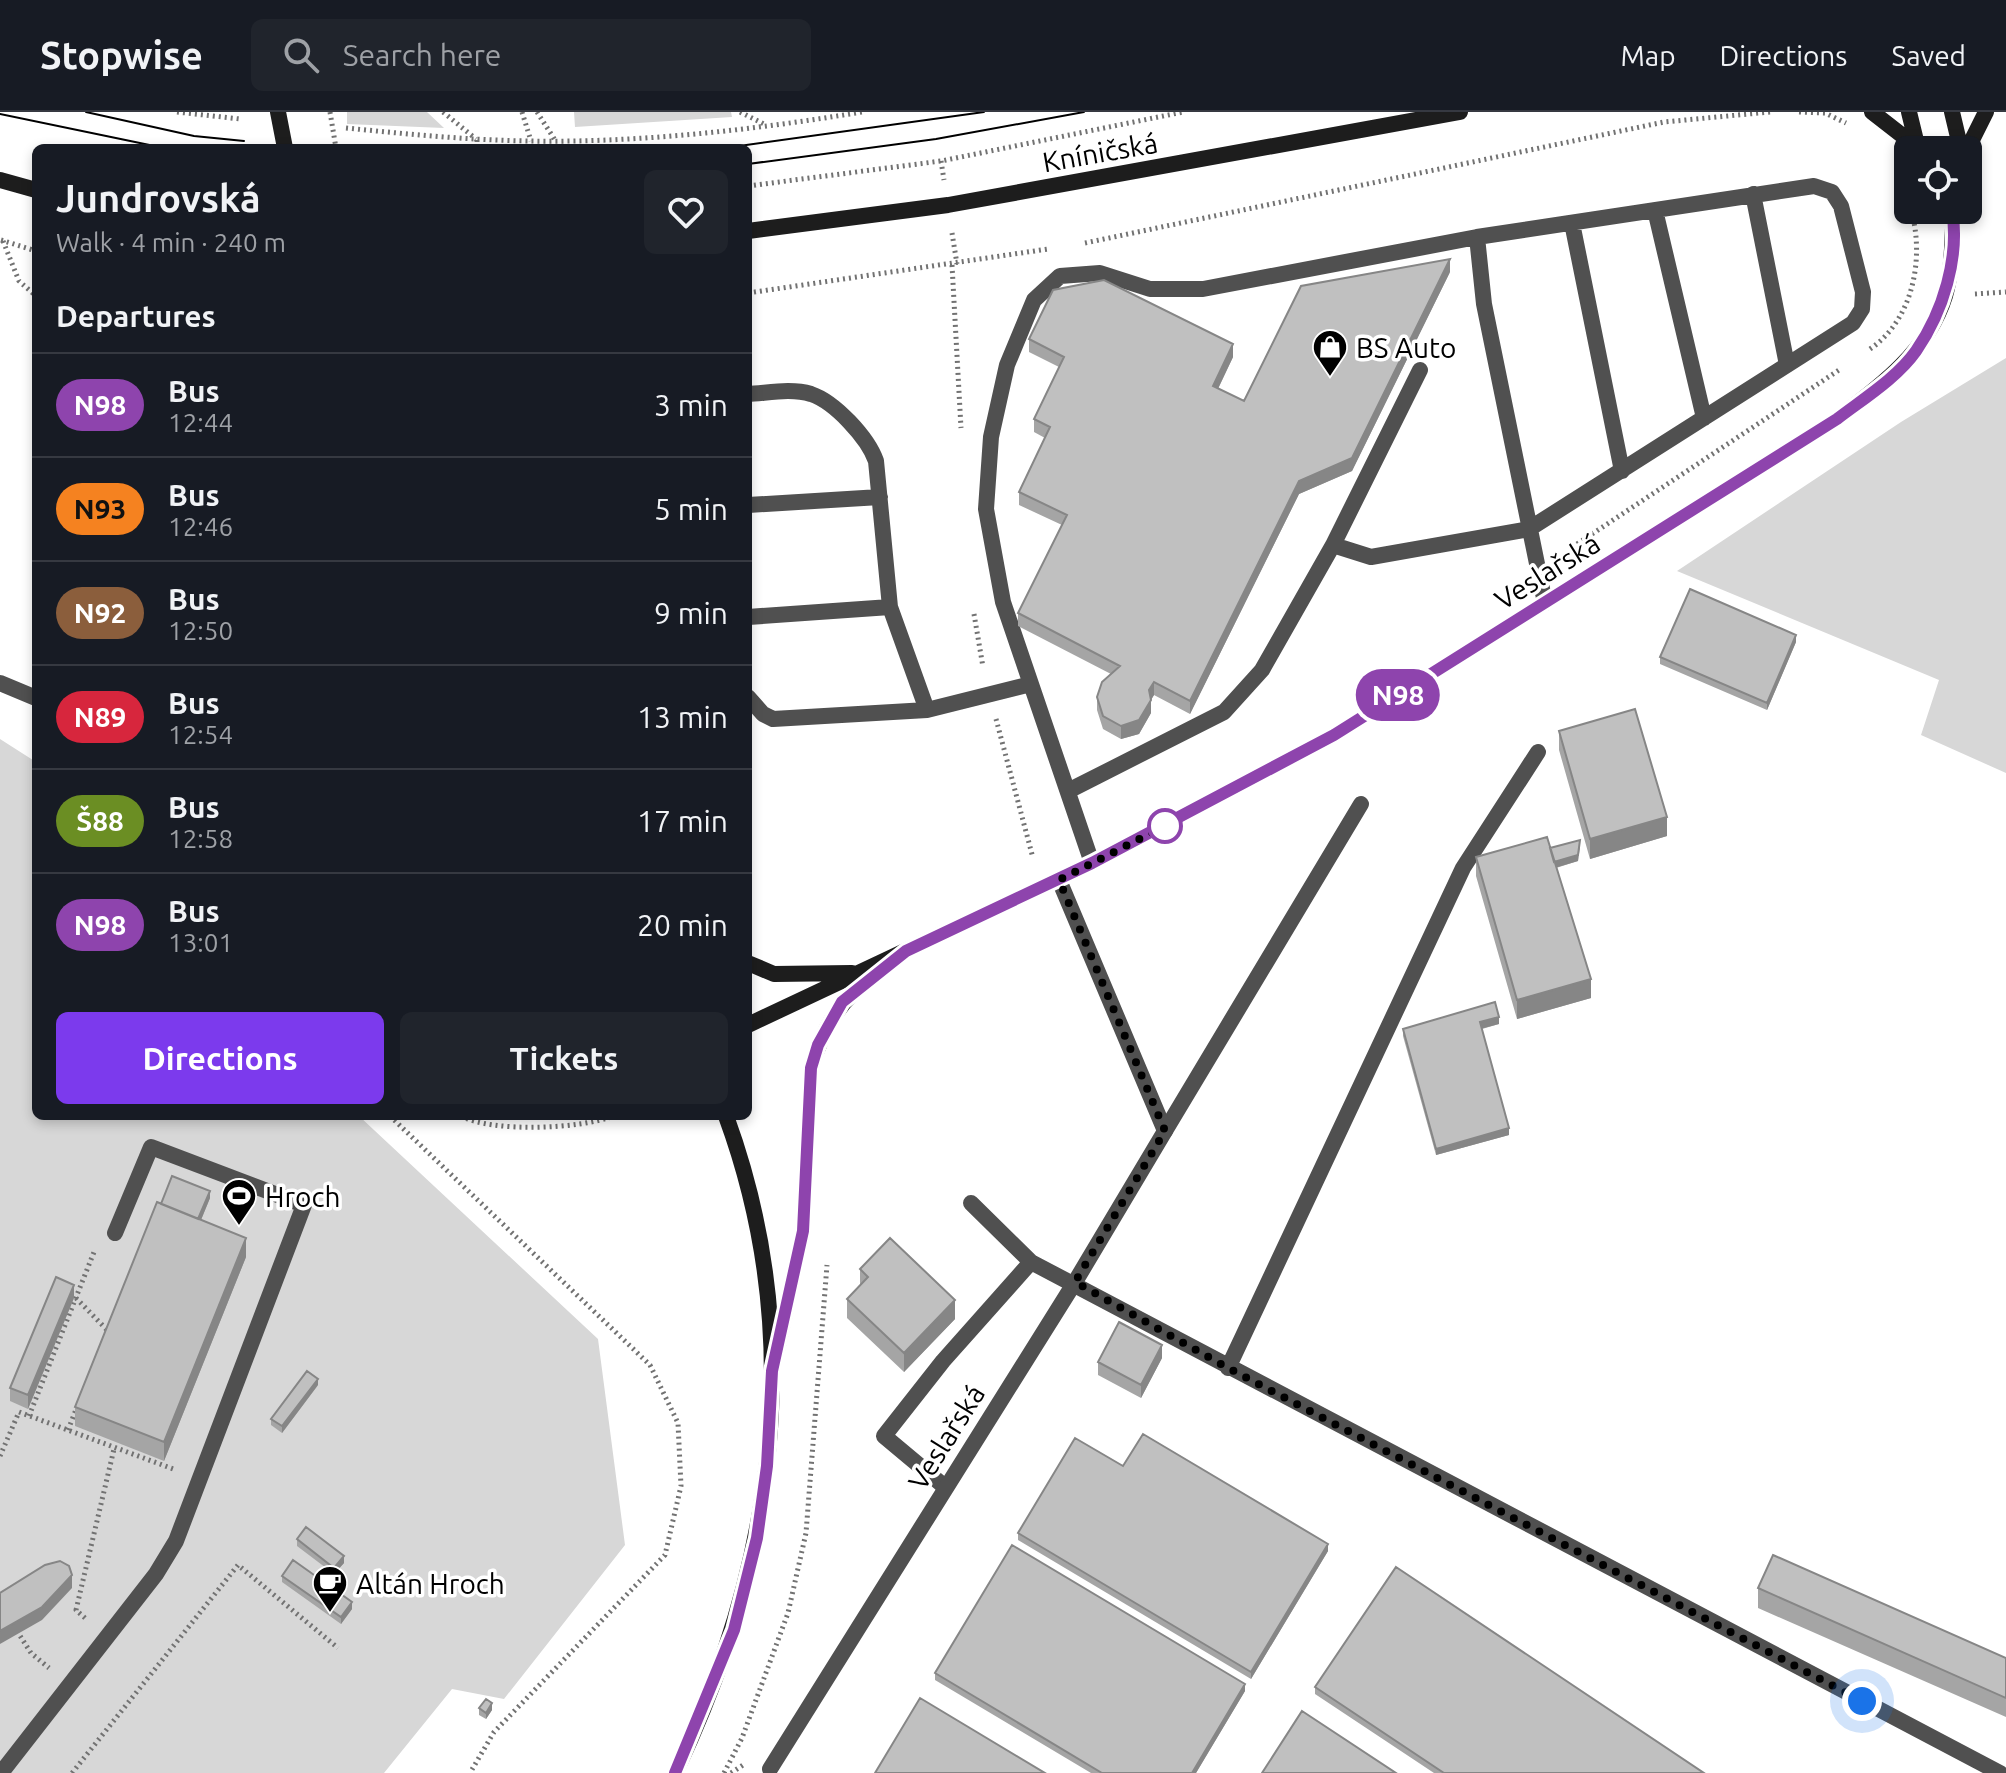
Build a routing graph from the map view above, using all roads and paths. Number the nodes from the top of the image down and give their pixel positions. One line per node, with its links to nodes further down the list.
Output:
1 (177, 112): 18 (path)
2 (278, 112): 28 (street, bridge)
3 (330, 112): 29 (path, bridge)
4 (443, 112): 25 (path)
5 (522, 112): 27 (path)
6 (537, 112): 26 (path)
7 (740, 112): 19 (path)
8 (862, 112): 19 (path)
9 (1183, 112): 32 (path)
10 (1460, 112): 38 (street, Kníničská)
11 (1770, 112): 41 (path)
12 (1799, 112): 17 (path)
13 (1872, 112): 21 (street)
14 (1909, 112): 22 (street)
15 (1952, 112): 23 (street)
16 (1986, 112): 24 (street)
17 (1825, 113)
18 (240, 119)
19 (765, 124): 26 (path)
20 (346, 128): 25 (path)
21 (1902, 136)
22 (1915, 136)
23 (1960, 136)
24 (1972, 136)
25 (477, 139): 27 (path); 30 (path)
26 (555, 140): 27 (path)
27 (531, 141)
28 (284, 144)
29 (335, 144)
30 (477, 144)
31 (0, 180): 33 (street)
32 (752, 185)
33 (32, 189)
34 (1753, 194): 35 (street); 46 (street); 46 (street)
35 (1655, 210): 36 (street); 49 (street)
36 (1572, 223): 39 (street); 50 (street)
37 (1953, 224): 55 (street, Veslařská)
38 (752, 230)
39 (1477, 237): 53 (street); 60 (street)
40 (1, 241): 43 (path); 44 (path)
41 (1077, 245)
42 (1062, 247): 45 (path)
43 (32, 250)
44 (32, 292)
45 (752, 292)
46 (1787, 365): 49 (street)
47 (1420, 370): 54 (street)
48 (752, 394): 51 (street)
49 (1704, 418): 50 (street)
50 (1622, 471): 53 (street)
51 (880, 497): 52 (street); 56 (street)
52 (752, 505)
53 (1529, 529): 54 (street); 55 (street)
54 (1333, 545): 66 (street)
55 (1545, 603): 69 (street, Veslařská)
56 (890, 607): 57 (street); 64 (street)
57 (752, 617)
58 (976, 638): 61 (path)
59 (0, 683): 62 (street)
60 (1031, 684): 61 (street); 66 (street)
61 (990, 694): 64 (street); 68 (path)
62 (32, 696)
63 (752, 702): 64 (street)
64 (927, 710)
65 (1538, 752): 86 (street)
66 (1068, 791): 69 (street)
67 (1361, 804): 79 (street, Veslařská)
68 (1033, 858)
69 (1092, 863): 70 (street, Veslařská)
70 (1059, 880): 71 (street, Veslařská); 79 (street)
71 (906, 951): 73 (street, Veslařská); 87 (street)
72 (752, 965): 73 (street)
73 (857, 973): 74 (street, Veslařská)
74 (752, 1023)
75 (394, 1120): 102 (path)
76 (483, 1120): 77 (path)
77 (603, 1120)
78 (727, 1120): 87 (street)
79 (1165, 1131): 83 (street, Veslařská)
80 (971, 1203): 82 (street)
81 (115, 1233): 84 (path); 93 (street)
82 (1031, 1262): 83 (street); 94 (street)
83 (1075, 1282): 86 (street); 94 (street, Veslařská)
84 (76, 1298): 85 (path); 89 (path)
85 (103, 1344)
86 (1228, 1368): 104 (street)
87 (772, 1371): 103 (street)
88 (79, 1402): 90 (path)
89 (29, 1416): 90 (path); 92 (path)
90 (68, 1430): 91 (path)
91 (114, 1449): 93 (path); 96 (path)
92 (0, 1456)
93 (200, 1478): 96 (street)
94 (945, 1487): 99 (street, Veslařská)
95 (13, 1625): 98 (path)
96 (108, 1636): 98 (street)
97 (338, 1648): 101 (path)
98 (70, 1684): 100 (street)
99 (770, 1769)
100 (1, 1773)
101 (72, 1773)
102 (470, 1773)
103 (675, 1773)
104 (2000, 1773)

